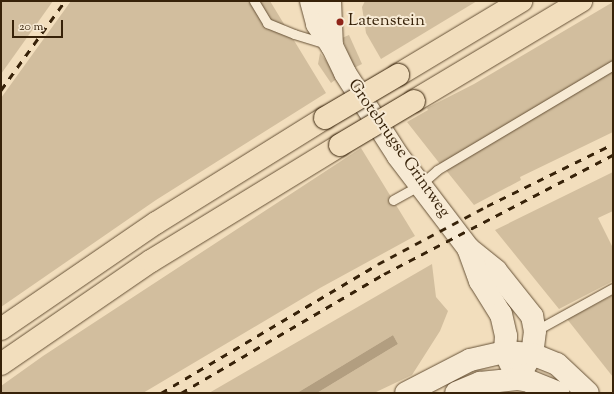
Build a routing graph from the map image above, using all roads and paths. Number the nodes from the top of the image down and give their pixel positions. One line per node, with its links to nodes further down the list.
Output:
1 (254, 1): 6 (lane)
2 (311, 1): 6 (street, Grotebrugse Grintweg)
3 (330, 1): 6 (street, Grotebrugse Grintweg)
4 (521, 1): 12 (highway, bridge)
5 (581, 1): 16 (highway, bridge)
6 (332, 46): 8 (street, Grotebrugse Grintweg)
7 (613, 65): 8 (lane)
8 (420, 185): 9 (lane); 10 (street, Grotebrugse Grintweg)
9 (392, 200)
10 (468, 248): 13 (street, Grotebrugse Grintweg); 14 (street, Grotebrugse Grintweg)
11 (613, 288): 13 (lane)
12 (1, 329)
13 (535, 331): 15 (street, Grotebrugse Grintweg)
14 (506, 352): 15 (street); 17 (street, Grotebrugse Grintweg); 18 (street)
15 (532, 354): 17 (street, Grotebrugse Grintweg); 21 (street)
16 (1, 364)
17 (517, 379): 19 (street); 20 (street)
18 (406, 393)
19 (456, 393)
20 (559, 393)
21 (588, 393)

